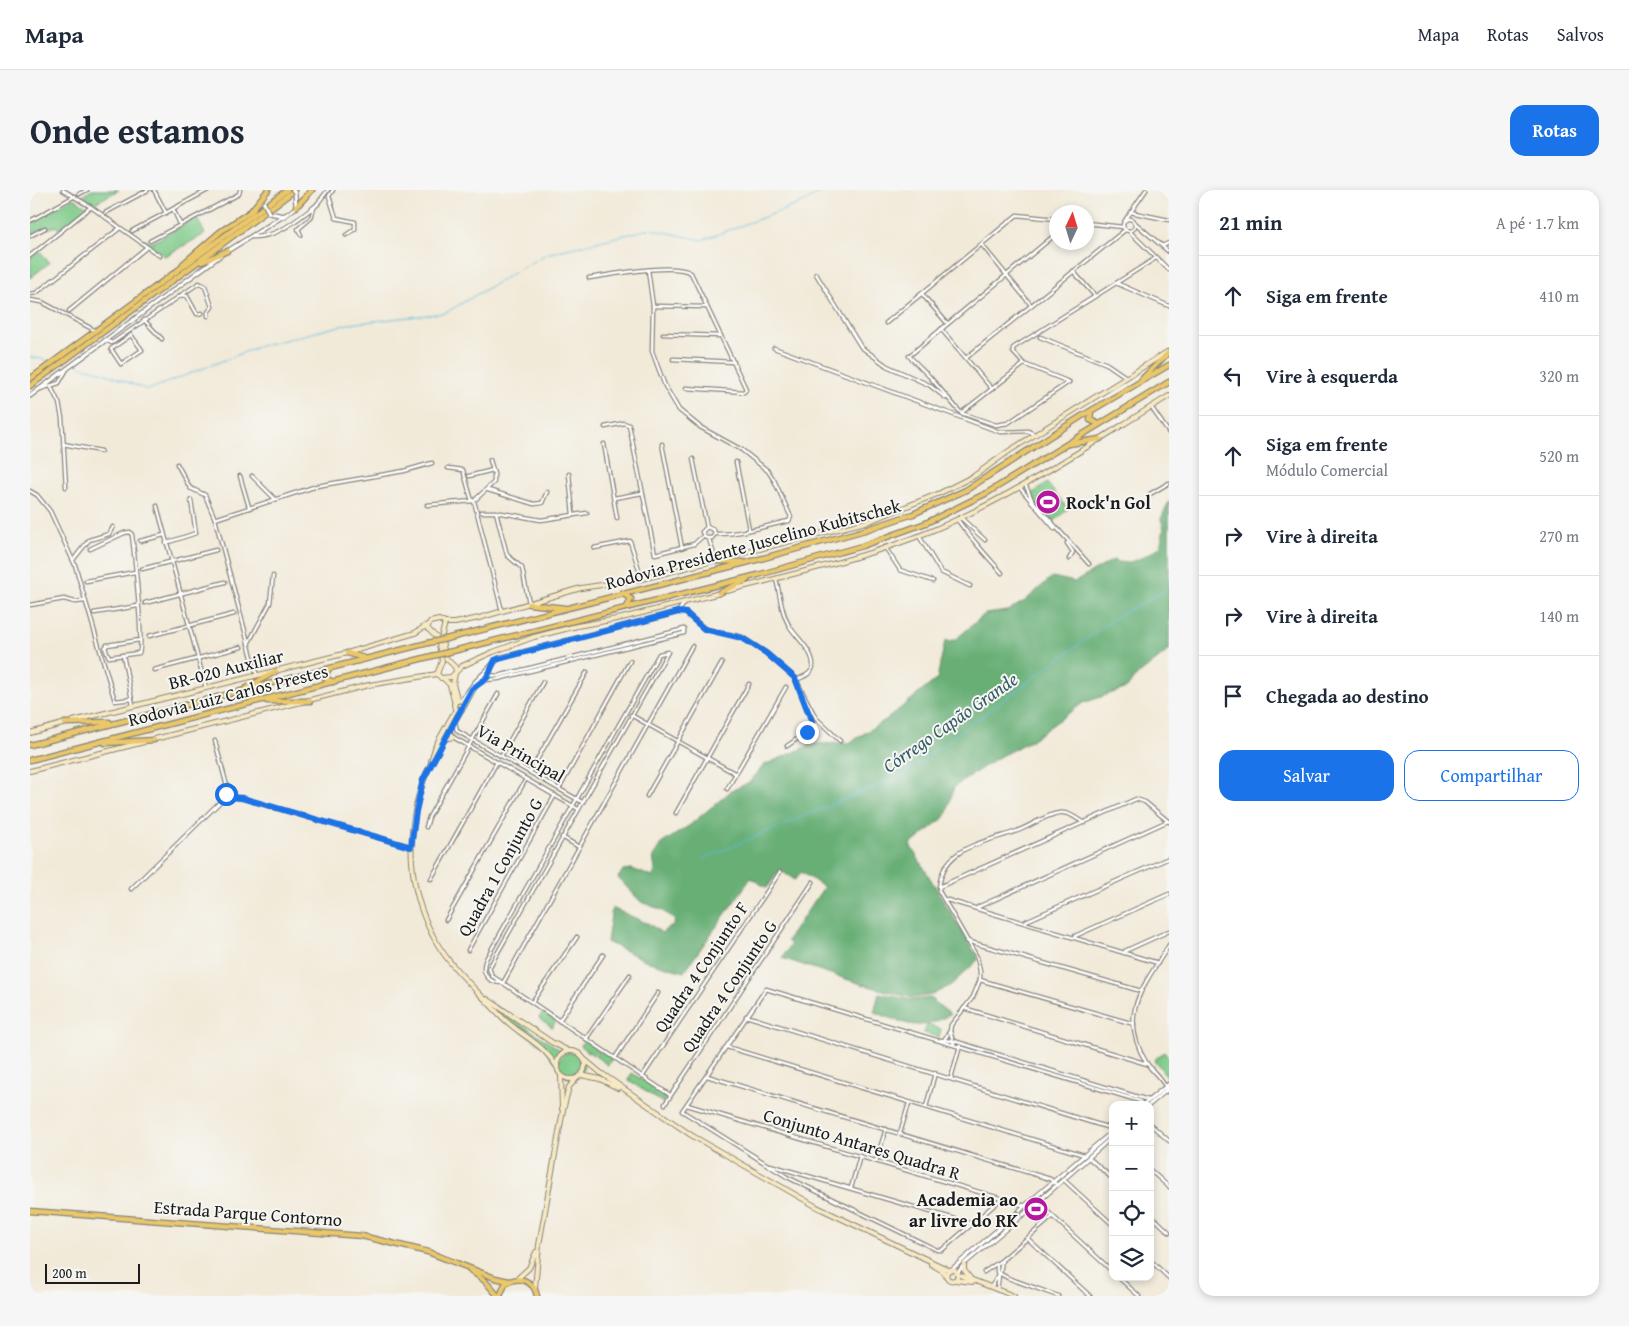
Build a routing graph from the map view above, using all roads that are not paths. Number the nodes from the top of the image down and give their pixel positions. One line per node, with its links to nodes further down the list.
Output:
1 (63, 190): 15 (street)
2 (86, 190): 14 (street)
3 (148, 190): 21 (street)
4 (154, 190): 22 (street)
5 (208, 190): 19 (street)
6 (240, 190): 29 (street)
7 (287, 190): 59 (main road)
8 (312, 190): 18 (main road)
9 (328, 190): 16 (street)
10 (333, 190): 37 (street)
11 (1146, 190): 20 (street)
12 (294, 191): 18 (street); 51 (main road)
13 (266, 192): 23 (street, bridge); 59 (main road)
14 (79, 194)
15 (75, 196): 17 (street); 27 (street)
16 (318, 204): 36 (street); 39 (street)
17 (91, 207): 32 (street); 48 (street)
18 (296, 207): 23 (street)
19 (173, 209): 22 (street); 29 (street)
20 (1130, 212): 25 (street); 26 (street); 28 (street)
21 (105, 213)
22 (166, 213): 34 (street)
23 (286, 216): 39 (street)
24 (1049, 217): 43 (street)
25 (1126, 220): 28 (street); 33 (street)
26 (1169, 220)
27 (30, 221)
28 (1133, 221): 35 (street); 44 (street)
29 (180, 224): 41 (street)
30 (1094, 224): 33 (street)
31 (45, 228): 38 (street)
32 (120, 228): 45 (street); 60 (street)
33 (1124, 228): 35 (street); 54 (street)
34 (132, 231)
35 (1129, 232): 50 (street)
36 (301, 235)
37 (346, 235)
38 (30, 236)
39 (250, 237): 46 (street)
40 (1049, 240): 56 (street)
41 (150, 241)
42 (1169, 243): 44 (street)
43 (982, 245): 56 (street); 61 (street)
44 (1162, 246): 47 (street)
45 (148, 247): 49 (street); 69 (street)
46 (227, 251): 51 (main road); 81 (street)
47 (1169, 252)
48 (30, 256)
49 (160, 256)
50 (1156, 258): 53 (street); 58 (street)
51 (194, 266): 95 (main road)
52 (648, 270): 57 (street); 66 (street); 68 (street)
53 (1169, 270)
54 (1073, 271): 63 (street); 65 (street)
55 (816, 274): 102 (street)
56 (1006, 275): 65 (street); 74 (street)
57 (589, 278)
58 (1116, 283): 63 (street); 67 (street)
59 (158, 285): 76 (main road)
60 (30, 294)
61 (922, 294): 73 (street); 74 (street)
62 (179, 295): 70 (street); 71 (street); 72 (street)
63 (1095, 296): 88 (street)
64 (30, 300): 76 (street)
65 (1031, 305): 85 (street)
66 (653, 306): 68 (street); 152 (street)
67 (1169, 306)
68 (708, 307): 78 (street)
69 (69, 311)
70 (202, 313)
71 (208, 316)
72 (144, 320): 80 (street); 82 (street)
73 (886, 323)
74 (947, 324): 75 (street)
75 (941, 329): 85 (street); 102 (street)
76 (96, 331): 92 (main road)
77 (663, 334): 78 (street)
78 (721, 336): 87 (street)
79 (1040, 337): 91 (street)
80 (162, 339)
81 (105, 340): 82 (street); 90 (street)
82 (119, 340): 82 (street)
83 (774, 348): 109 (street)
84 (1169, 351): 91 (main road); 94 (main road)
85 (966, 358): 99 (street)
86 (673, 359): 87 (street)
87 (734, 362): 97 (street)
88 (1024, 364): 99 (street); 105 (street)
89 (1169, 365): 94 (main road, Rodovia Presidente Juscelino Kubitschek)
90 (67, 367): 96 (street); 98 (street)
91 (1126, 377): 109 (main road)
92 (30, 379)
93 (1169, 382): 106 (main road, Rodovia Presidente Juscelino Kubitschek)
94 (1136, 385): 104 (main road, Rodovia Presidente Juscelino Kubitschek)
95 (30, 386)
96 (51, 387): 98 (street); 111 (street)
97 (686, 388)
98 (38, 389): 100 (street)
99 (992, 389): 105 (street)
100 (30, 396)
101 (1169, 396): 103 (main road)
102 (952, 402): 105 (street)
103 (1151, 407): 108 (street); 110 (main road)
104 (1091, 411): 106 (main road); 170 (main road, Rodovia Presidente Juscelino Kubitschek)
105 (961, 413)
106 (1099, 424): 114 (main road, Rodovia Presidente Juscelino Kubitschek)
107 (605, 427): 134 (street)
108 (1169, 432)
109 (1035, 435): 169 (main road)
110 (1100, 439): 114 (main road); 127 (main road)
111 (63, 444): 115 (street); 130 (street)
112 (604, 444): 136 (street)
113 (662, 444): 162 (street)
114 (1065, 444): 175 (main road, Rodovia Presidente Juscelino Kubitschek)
115 (101, 450)
116 (693, 459): 151 (street)
117 (490, 460): 122 (street)
118 (736, 462): 152 (street)
119 (432, 463): 137 (street)
120 (177, 464): 149 (street)
121 (448, 468): 139 (street)
122 (493, 470): 126 (street); 131 (street)
123 (569, 474): 146 (street)
124 (240, 476): 142 (street)
125 (252, 476): 137 (street)
126 (469, 476)
127 (1024, 483): 129 (main road); 171 (street)
128 (1169, 484): 135 (street)
129 (1019, 486): 148 (main road); 166 (street)
130 (66, 487)
131 (488, 490): 133 (street); 139 (street)
132 (30, 491): 167 (street)
133 (547, 492)
134 (642, 493): 136 (street); 162 (street)
135 (1150, 494)
136 (614, 498): 147 (street)
137 (275, 499): 142 (street)
138 (191, 500): 160 (street)
139 (473, 501): 140 (street); 194 (street)
140 (427, 505)
141 (157, 506): 154 (street)
142 (249, 507): 149 (street)
143 (481, 512): 144 (street)
144 (496, 512): 146 (street); 189 (street)
145 (587, 513): 146 (street)
146 (574, 515)
147 (618, 518)
148 (959, 518): 156 (main road); 158 (street); 174 (street)
149 (216, 519): 207 (street)
150 (113, 527): 167 (street)
151 (707, 527): 153 (street); 155 (street)
152 (749, 530): 153 (street)
153 (715, 534): 157 (street)
154 (164, 535): 159 (street); 160 (street)
155 (703, 536): 157 (street); 162 (street)
156 (918, 536): 163 (main road); 182 (street)
157 (709, 539): 169 (street)
158 (985, 540)
159 (140, 541)
160 (166, 543): 168 (street)
161 (594, 548): 178 (street)
162 (682, 548)
163 (885, 548): 177 (main road); 181 (street)
164 (90, 549): 173 (street)
165 (216, 550): 168 (street)
166 (1069, 559)
167 (73, 560): 186 (street)
168 (171, 561): 172 (street); 184 (street)
169 (716, 561): 170 (main road); 178 (main road)
170 (749, 562): 185 (main road, Rodovia Presidente Juscelino Kubitschek)
171 (1089, 564)
172 (142, 569)
173 (135, 572): 179 (street); 191 (street)
174 (1002, 573)
175 (758, 575): 183 (main road); 193 (main road, Rodovia Presidente Juscelino Kubitschek)
176 (272, 576): 207 (street)
177 (776, 578): 183 (main road); 232 (street)
178 (642, 579): 189 (main road)
179 (86, 581)
180 (225, 582): 184 (street)
181 (933, 582)
182 (970, 586)
183 (719, 593): 187 (main road)
184 (180, 594): 188 (street); 201 (street)
185 (622, 594): 192 (main road, Rodovia Presidente Juscelino Kubitschek); 193 (main road)
186 (85, 601): 190 (street); 240 (street)
187 (685, 602): 195 (street); 198 (main road)
188 (145, 603)
189 (529, 604): 192 (main road); 194 (main road)
190 (30, 605)
191 (138, 606): 196 (street); 204 (street)
192 (569, 608): 206 (main road, Rodovia Presidente Juscelino Kubitschek, bridge)
193 (626, 608): 214 (main road, Rodovia Presidente Juscelino Kubitschek, bridge)
194 (502, 612): 199 (main road)
195 (678, 612): 200 (street); 232 (street)
196 (94, 613)
197 (234, 614): 201 (street)
198 (622, 618): 200 (street); 224 (main road)
199 (445, 623): 202 (main road, BR-020 Auxiliar); 224 (main road)
200 (630, 625): 218 (street)
201 (188, 626): 203 (street); 216 (street)
202 (427, 626): 212 (main road, BR-020 Auxiliar); 225 (main road)
203 (150, 636)
204 (140, 640): 213 (street); 213 (street)
205 (637, 641): 208 (street); 208 (street); 211 (street)
206 (428, 643): 215 (main road, Rodovia Luiz Carlos Prestes)
207 (248, 644): 228 (street)
208 (638, 645): 211 (street)
209 (692, 646): 252 (street)
210 (241, 647): 216 (street)
211 (602, 652): 230 (street)
212 (347, 653): 215 (main road); 222 (main road, BR-020 Auxiliar)
213 (123, 655): 240 (street)
214 (432, 656): 233 (main road, Rodovia Luiz Carlos Prestes)
215 (373, 657): 221 (main road, Rodovia Luiz Carlos Prestes)
216 (197, 660): 220 (street); 237 (street)
217 (630, 661): 282 (street)
218 (493, 662): 226 (street); 227 (street)
219 (722, 663): 261 (street)
220 (154, 670)
221 (328, 670): 233 (main road); 238 (main road, Rodovia Luiz Carlos Prestes)
222 (276, 671): 228 (main road, BR-020 Auxiliar); 238 (main road)
223 (587, 672): 277 (street)
224 (456, 673): 229 (main road); 244 (main road)
225 (437, 674): 229 (main road); 241 (main road)
226 (483, 675): 227 (street); 231 (street); 244 (street)
227 (489, 675): 230 (street); 231 (street)
228 (257, 676): 237 (main road, BR-020 Auxiliar)
229 (444, 678): 244 (main road)
230 (498, 678): 231 (street)
231 (485, 680): 247 (street)
232 (796, 680): 262 (street); 266 (street)
233 (334, 682): 242 (main road, Rodovia Luiz Carlos Prestes)
234 (543, 682): 267 (street)
235 (749, 684): 268 (street)
236 (786, 687): 278 (street)
237 (206, 689): 246 (main road, BR-020 Auxiliar)
238 (240, 692): 250 (main road, Rodovia Luiz Carlos Prestes)
239 (498, 694): 257 (street)
240 (132, 699): 246 (street)
241 (310, 701): 242 (main road); 258 (main road)
242 (258, 702): 263 (main road, Rodovia Luiz Carlos Prestes)
243 (630, 702): 245 (street); 245 (street); 270 (street)
244 (457, 704): 247 (main road); 247 (main road); 253 (main road)
245 (637, 705): 248 (street)
246 (133, 707): 251 (main road, BR-020 Auxiliar)
247 (463, 708): 249 (main road)
248 (631, 715): 252 (street); 273 (street)
249 (456, 720): 254 (main road); 257 (street, Via Principal)
250 (118, 722): 251 (main road); 264 (main road, Rodovia Luiz Carlos Prestes)
251 (65, 723): 255 (main road, BR-020 Auxiliar)
252 (648, 724): 261 (street); 305 (street)
253 (448, 725): 254 (main road); 274 (main road)
254 (450, 730): 256 (street, Via Principal); 259 (main road)
255 (30, 733)
256 (453, 737): 259 (main road); 265 (street, Via Principal)
257 (472, 739): 265 (street); 267 (street, Via Principal)
258 (154, 740): 263 (main road); 276 (main road)
259 (444, 740): 274 (main road)
260 (215, 741): 284 (street)
261 (677, 741): 268 (street); 288 (street)
262 (840, 741)
263 (94, 744): 269 (main road, Rodovia Luiz Carlos Prestes)
264 (30, 745)
265 (468, 745): 271 (street, Via Principal); 300 (street)
266 (787, 746)
267 (501, 756): 272 (street, Via Principal)
268 (707, 757): 278 (street); 297 (street)
269 (30, 760)
270 (597, 761): 273 (street); 291 (street)
271 (496, 762): 275 (street, Via Principal); 308 (street)
272 (513, 762): 275 (street); 277 (street, Via Principal)
273 (603, 765): 294 (street)
274 (429, 768): 304 (main road)
275 (510, 769): 280 (street, Via Principal)
276 (30, 771)
277 (530, 772): 279 (street, Via Principal)
278 (736, 774): 283 (street)
279 (536, 776): 281 (street); 282 (street, Via Principal)
280 (526, 779): 281 (street, Via Principal); 315 (street)
281 (533, 782): 286 (street, Via Principal)
282 (559, 789): 287 (street, Via Principal)
283 (727, 789)
284 (227, 791): 285 (street); 289 (street); 292 (street)
285 (233, 791): 289 (street); 290 (street)
286 (555, 795): 293 (street, Via Principal); 324 (street, Quadra 1 Conjunto G)
287 (570, 795): 291 (street, Via Principal); 293 (street)
288 (646, 796)
289 (230, 797): 290 (street); 292 (street)
290 (242, 798): 304 (street)
291 (576, 798): 294 (street, Via Principal); 295 (street)
292 (222, 800): 311 (street)
293 (566, 802): 295 (street, Via Principal)
294 (582, 802): 296 (street)
295 (572, 805): 296 (street, Via Principal); 302 (street)
296 (578, 809): 301 (street)
297 (676, 813)
298 (1168, 821): 299 (street); 314 (street)
299 (1084, 823): 310 (street); 310 (street)
300 (426, 827)
301 (562, 837): 303 (street); 305 (street)
302 (552, 841): 303 (street); 318 (street)
303 (558, 844): 319 (street)
304 (411, 847): 333 (main road)
305 (580, 847): 330 (street)
306 (1169, 858): 316 (street)
307 (780, 872): 354 (street, Quadra 4 Conjunto F)
308 (431, 879)
309 (813, 882): 360 (street, Quadra 4 Conjunto G)
310 (939, 887): 313 (street)
311 (131, 889)
312 (1169, 894): 321 (street)
313 (943, 898): 314 (street); 322 (street)
314 (976, 908): 316 (street)
315 (446, 920)
316 (1025, 922): 321 (street)
317 (1169, 931): 325 (street)
318 (499, 934): 319 (street); 330 (street)
319 (506, 937): 330 (street)
320 (577, 937): 334 (street)
321 (1074, 937): 325 (street)
322 (967, 941): 329 (street); 331 (street)
323 (1169, 945): 327 (street)
324 (468, 950)
325 (1124, 952): 327 (street)
326 (604, 955): 337 (street)
327 (1158, 962): 331 (street)
328 (630, 975): 340 (street)
329 (980, 980): 335 (street); 338 (street)
330 (503, 982): 334 (street)
331 (1141, 990): 338 (street)
332 (658, 993): 347 (street)
333 (481, 995): 345 (main road); 349 (main road)
334 (532, 1002): 337 (street)
335 (964, 1008): 339 (street); 348 (street)
336 (746, 1016): 341 (street); 344 (street); 350 (street)
337 (560, 1021): 340 (street)
338 (1134, 1024): 348 (street)
339 (950, 1031): 341 (street); 342 (street)
340 (586, 1039): 347 (street)
341 (943, 1041): 342 (street)
342 (954, 1043): 343 (street)
343 (961, 1045): 355 (street); 356 (street)
344 (727, 1047): 353 (street); 364 (street)
345 (569, 1051): 346 (main road); 349 (main road)
346 (583, 1058): 352 (main road); 359 (main road)
347 (615, 1058): 354 (street)
348 (1147, 1064): 357 (street)
349 (557, 1067): 351 (main road)
350 (935, 1073): 355 (street); 367 (street)
351 (561, 1075): 352 (main road); 368 (main road)
352 (580, 1076): 359 (main road); 368 (main road)
353 (707, 1076): 366 (street); 370 (street)
354 (642, 1077): 360 (street)
355 (951, 1078): 371 (street)
356 (1094, 1085): 361 (street); 362 (street)
357 (1168, 1086): 358 (street); 363 (street)
358 (1169, 1093)
359 (630, 1094): 404 (main road)
360 (670, 1095): 365 (street, Quadra 4 Conjunto G)
361 (1140, 1101)
362 (1143, 1101)
363 (1151, 1101)
364 (909, 1103): 367 (street); 372 (street)
365 (665, 1104)
366 (686, 1105): 376 (street, Conjunto Antares Quadra R); 379 (street)
367 (926, 1107): 377 (street)
368 (561, 1122): 402 (main road)
369 (1154, 1128): 375 (street)
370 (886, 1129): 372 (street); 378 (street)
371 (1109, 1129)
372 (900, 1133): 385 (street)
373 (1109, 1134): 377 (street)
374 (1109, 1139): 377 (street)
375 (1169, 1141)
376 (860, 1156): 378 (street, Conjunto Antares Quadra R); 387 (street)
377 (1087, 1156): 382 (street); 384 (street)
378 (876, 1161): 388 (street, Conjunto Antares Quadra R)
379 (766, 1164): 380 (street); 383 (street)
380 (790, 1171): 383 (street); 387 (street)
381 (1154, 1174): 386 (street)
382 (1109, 1175)
383 (787, 1177): 396 (street)
384 (1062, 1178): 385 (street); 394 (street)
385 (1056, 1184): 389 (street)
386 (1169, 1187)
387 (851, 1188): 396 (street)
388 (1001, 1199): 390 (street, Conjunto Antares Quadra R); 396 (street)
389 (1036, 1201): 390 (street); 392 (street)
390 (1028, 1208): 395 (street); 398 (street)
391 (30, 1211): 407 (main road, Estrada Parque Contorno)
392 (1052, 1217): 401 (street); 410 (street)
393 (1154, 1218): 400 (street)
394 (1109, 1221)
395 (1006, 1222): 397 (street); 398 (street)
396 (972, 1224)
397 (1001, 1226): 399 (street); 403 (street)
398 (1009, 1226): 399 (street)
399 (1005, 1230): 403 (street)
400 (1169, 1232)
401 (1028, 1239): 405 (street); 430 (street)
402 (539, 1246): 418 (main road); 423 (main road)
403 (980, 1247): 408 (street); 411 (street)
404 (920, 1258): 411 (main road); 415 (main road)
405 (1002, 1260): 406 (street); 414 (street)
406 (997, 1263): 412 (street); 414 (street)
407 (460, 1264): 420 (main road); 426 (main road)
408 (964, 1264): 413 (street); 416 (main road)
409 (1154, 1264): 417 (street)
410 (1109, 1268)
411 (950, 1270): 413 (main road); 415 (main road)
412 (984, 1272)
413 (957, 1274): 416 (main road); 419 (main road)
414 (999, 1274): 424 (street); 425 (street); 429 (street)
415 (946, 1276): 419 (main road)
416 (970, 1278): 422 (main road)
417 (1169, 1278)
418 (517, 1279): 420 (main road); 423 (main road)
419 (955, 1280): 422 (main road)
420 (510, 1281): 426 (main road)
421 (1122, 1281): 431 (street)
422 (982, 1284): 424 (main road)
423 (535, 1288): 427 (main road)
424 (991, 1288): 425 (main road)
425 (997, 1290): 428 (main road)
426 (499, 1296)
427 (537, 1296)
428 (1014, 1296)
429 (1058, 1296)
430 (1090, 1296)
431 (1139, 1296)

